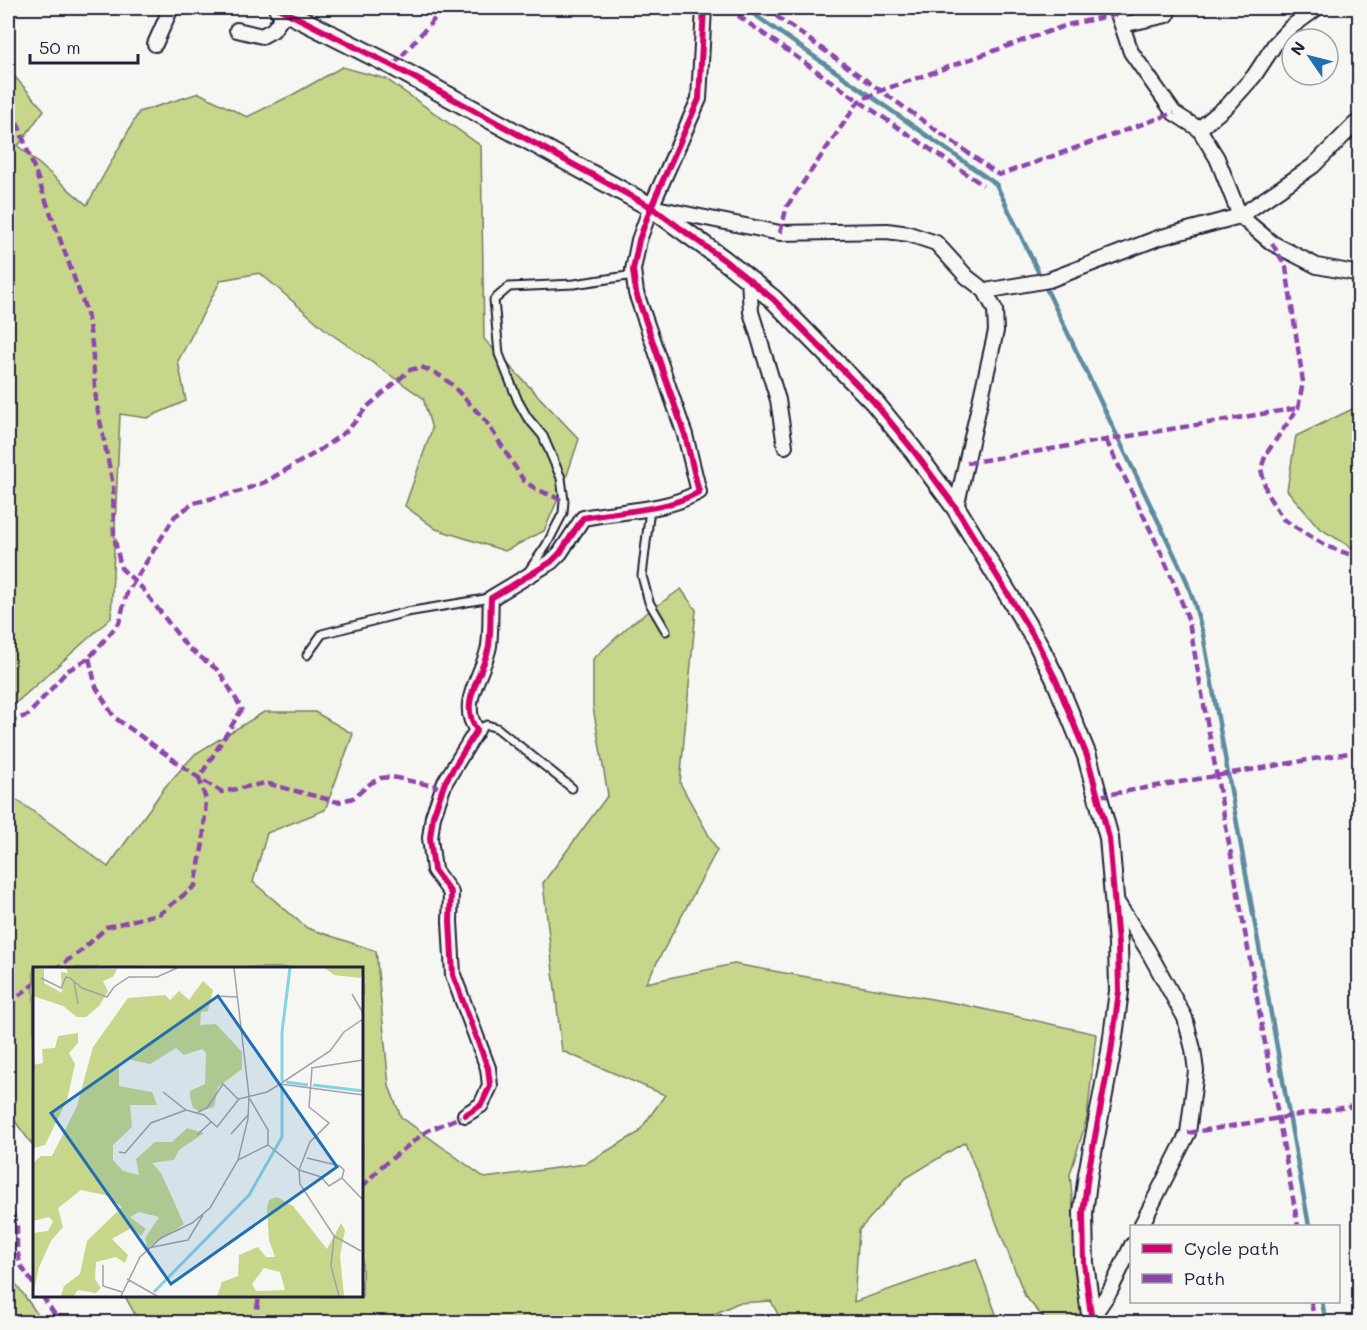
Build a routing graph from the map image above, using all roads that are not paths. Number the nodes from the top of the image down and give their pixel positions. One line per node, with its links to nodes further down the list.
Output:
1 (171, 8): 9 (street)
2 (704, 8): 12 (street)
3 (1116, 8): 7 (street)
4 (1317, 8): 11 (street)
5 (282, 10): 8 (street); 12 (street)
6 (1167, 15): 7 (street)
7 (1122, 25): 11 (street)
8 (237, 30)
9 (155, 44)
10 (1359, 122): 13 (street)
11 (1199, 129): 13 (street)
12 (651, 207): 15 (street); 16 (street); 17 (street)
13 (1240, 216): 14 (street); 17 (street)
14 (1359, 274)
15 (634, 275): 20 (street); 21 (lane)
16 (749, 279): 18 (street); 19 (street)
17 (985, 291): 19 (street)
18 (785, 446)
19 (956, 508): 27 (street)
20 (650, 509): 21 (street); 23 (lane)
21 (523, 579): 22 (street)
22 (491, 598): 24 (lane); 25 (street)
23 (666, 631)
24 (307, 655)
25 (477, 730): 26 (lane); 28 (street)
26 (572, 788)
27 (1115, 898): 29 (street); 31 (street)
28 (465, 1115)
29 (1142, 1225)
30 (1130, 1247): 31 (street)
31 (1091, 1321)

